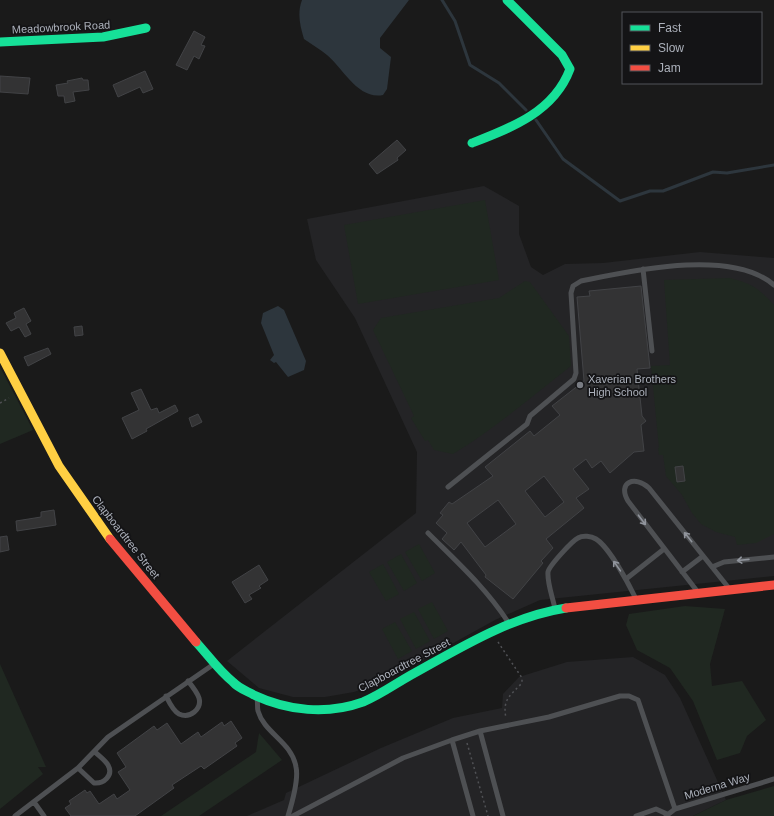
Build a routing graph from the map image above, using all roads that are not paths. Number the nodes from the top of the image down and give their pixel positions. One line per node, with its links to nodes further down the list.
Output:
1 (508, 0): 4 (main road)
2 (146, 28): 3 (main road, Meadowbrook Road)
3 (0, 42)
4 (472, 143)
5 (643, 269): 6 (lane); 7 (lane); 9 (lane)
6 (774, 285)
7 (652, 351)
8 (0, 353): 23 (main road, Clapboardtree Street)
9 (448, 487)
10 (428, 533): 22 (lane)
11 (664, 549): 12 (lane, one-way to 11); 15 (lane); 16 (lane)
12 (703, 556): 14 (lane); 15 (lane)
13 (774, 557): 14 (lane, one-way to 14)
14 (712, 567): 18 (lane)
15 (682, 572): 19 (lane)
16 (626, 579): 20 (lane); 21 (lane, one-way to 21)
17 (774, 585): 18 (main road, Clapboardtree Street)
18 (730, 589): 19 (main road, Clapboardtree Street)
19 (698, 593): 20 (main road, Clapboardtree Street)
20 (636, 600): 21 (main road, Clapboardtree Street)
21 (556, 610): 22 (main road, Clapboardtree Street)
22 (510, 625): 26 (main road, Clapboardtree Street)
23 (216, 663): 24 (lane); 26 (main road, Clapboardtree Street)
24 (188, 681): 25 (lane); 25 (lane)
25 (166, 696): 29 (lane)
26 (257, 697): 37 (lane)
27 (480, 731): 28 (lane); 33 (lane); 40 (lane)
28 (452, 740): 38 (lane); 39 (lane)
29 (95, 752): 30 (lane); 30 (lane)
30 (78, 768): 32 (lane)
31 (774, 779): 33 (lane, Moderna Way)
32 (34, 802): 35 (lane); 36 (lane)
33 (675, 809): 34 (lane, Moderna Way)
34 (666, 815): 41 (lane, Moderna Way)
35 (15, 816)
36 (44, 816)
37 (288, 816)
38 (293, 816)
39 (473, 816)
40 (503, 816)
41 (636, 816)

